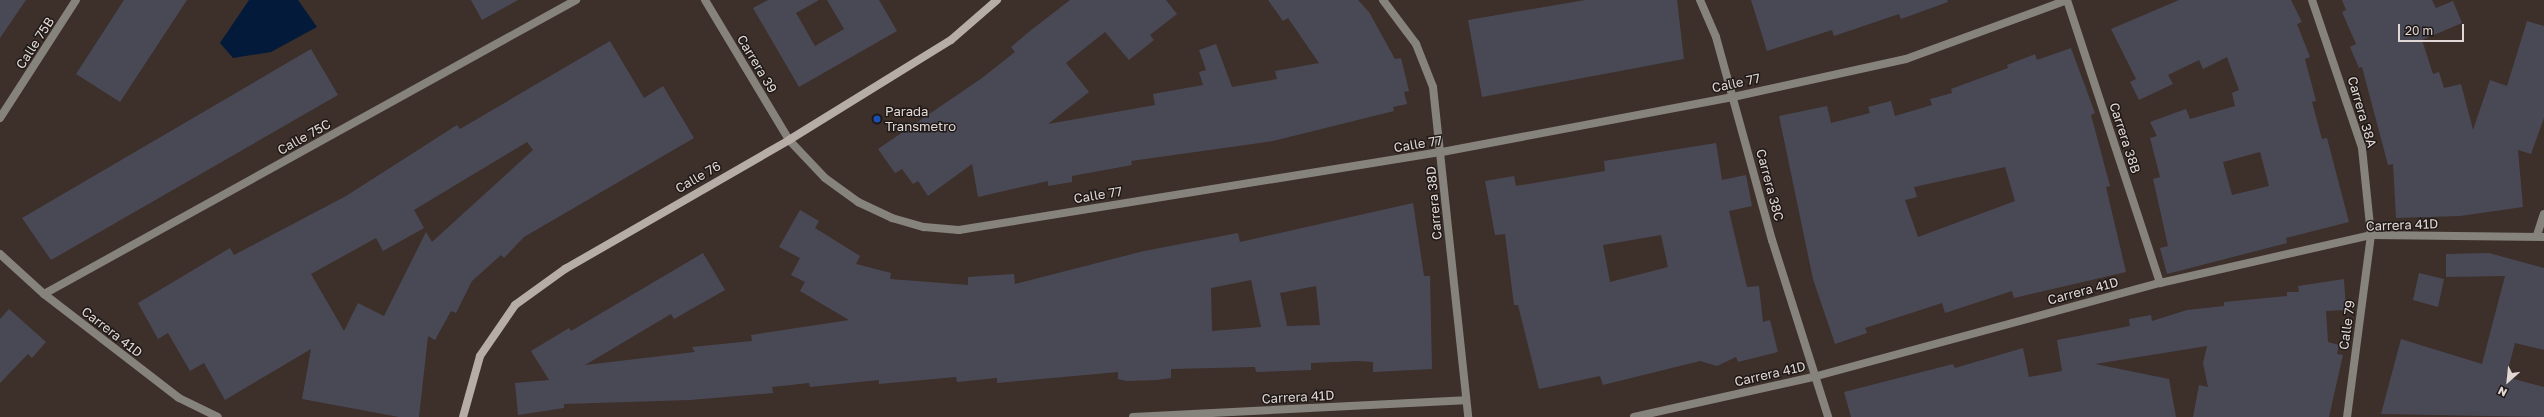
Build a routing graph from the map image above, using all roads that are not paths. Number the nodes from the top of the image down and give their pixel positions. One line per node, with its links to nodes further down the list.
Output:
1 (76, 0): 10 (street, Calle 75B)
2 (576, 0): 18 (street, Calle 75C)
3 (705, 0): 11 (street, Carrera 39)
4 (997, 0): 11 (street, Calle 76)
5 (1383, 0): 12 (street, Carrera 38D)
6 (1700, 0): 9 (street, Carrera 38C)
7 (2067, 0): 9 (street, Calle 77); 17 (street, Carrera 38B)
8 (2312, 0): 14 (street, Carrera 38A)
9 (1733, 97): 12 (street, Calle 77); 19 (street, Carrera 38C)
10 (0, 118)
11 (789, 140): 12 (street, Calle 77); 22 (street, Calle 76)
12 (1442, 152): 20 (street, Carrera 38D)
13 (2544, 214): 15 (street)
14 (2371, 235): 15 (street, Carrera 41D); 17 (street, Carrera 41D); 27 (street, Calle 79)
15 (2540, 236)
16 (0, 254): 18 (street, Carrera 41D)
17 (2160, 283): 19 (street, Carrera 41D)
18 (44, 294): 21 (street, Carrera 41D)
19 (1817, 376): 25 (street, Carrera 41D); 26 (street, Carrera 38C)
20 (1465, 400): 23 (street, Carrera 41D); 24 (street, Carrera 38D)
21 (218, 417)
22 (463, 417)
23 (1133, 417)
24 (1468, 417)
25 (1634, 417)
26 (1828, 417)
27 (2347, 417)

